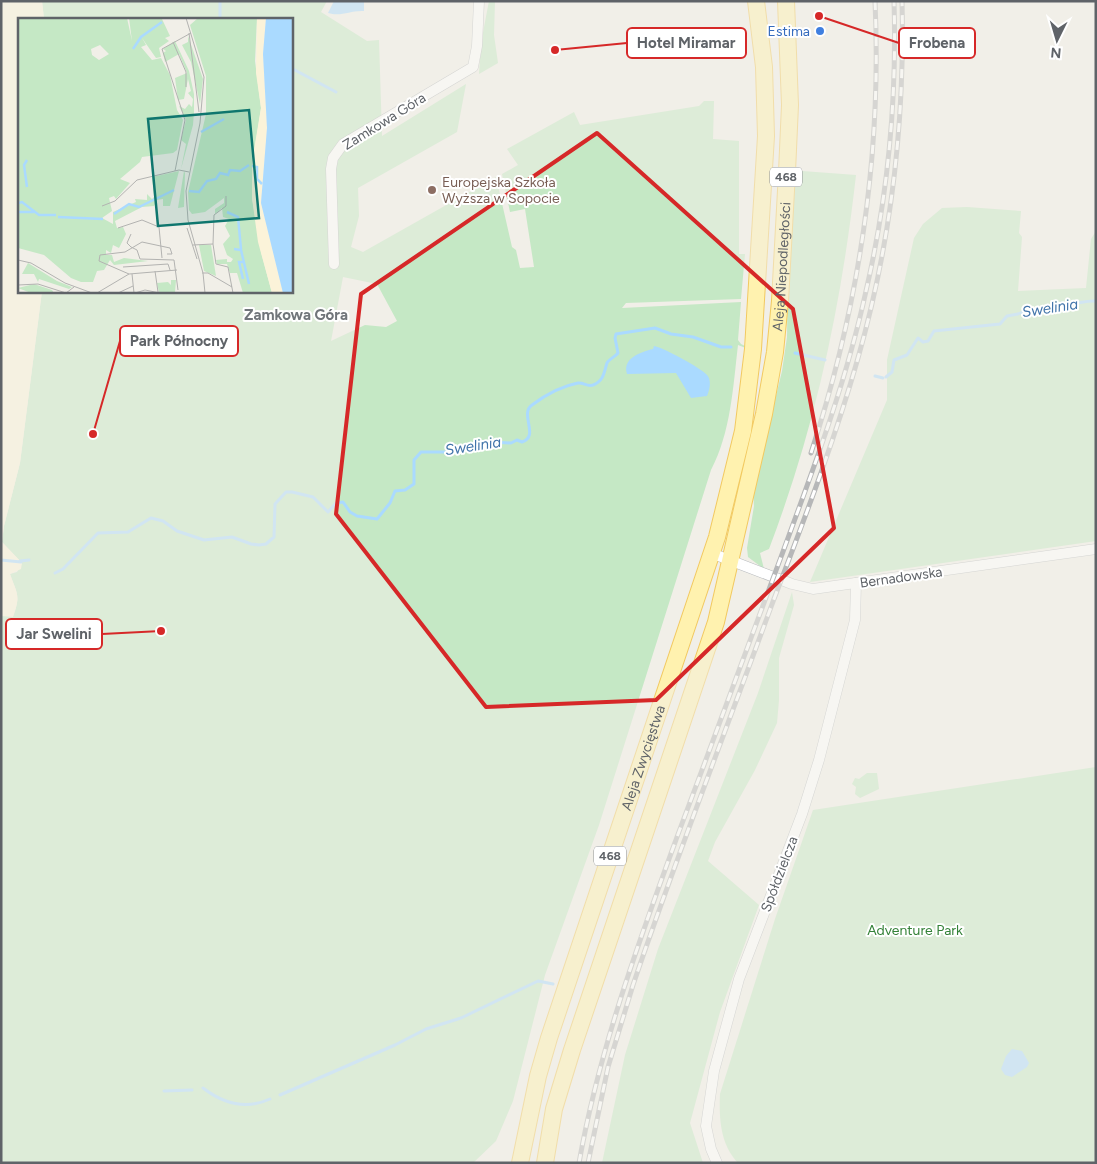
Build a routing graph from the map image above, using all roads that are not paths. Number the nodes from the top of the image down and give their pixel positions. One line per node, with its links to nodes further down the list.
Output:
1 (479, 1): 4 (street, Zamkowa Góra)
2 (756, 1): 5 (main road, Aleja Niepodległości / 468)
3 (786, 1): 6 (main road, Aleja Niepodległości / 468)
4 (334, 264)
5 (753, 349): 8 (main road, Aleja Zwycięstwa / 468)
6 (774, 352): 9 (main road, Aleja Zwycięstwa / 468)
7 (1096, 549): 10 (street, Bernadowska)
8 (711, 553): 9 (street, Bernadowska); 11 (main road, Aleja Zwycięstwa / 468)
9 (731, 561): 10 (street, Bernadowska); 12 (main road, Aleja Zwycięstwa / 468)
10 (856, 583): 13 (street, Spółdzielcza)
11 (520, 1163)
12 (545, 1163)
13 (718, 1163)

